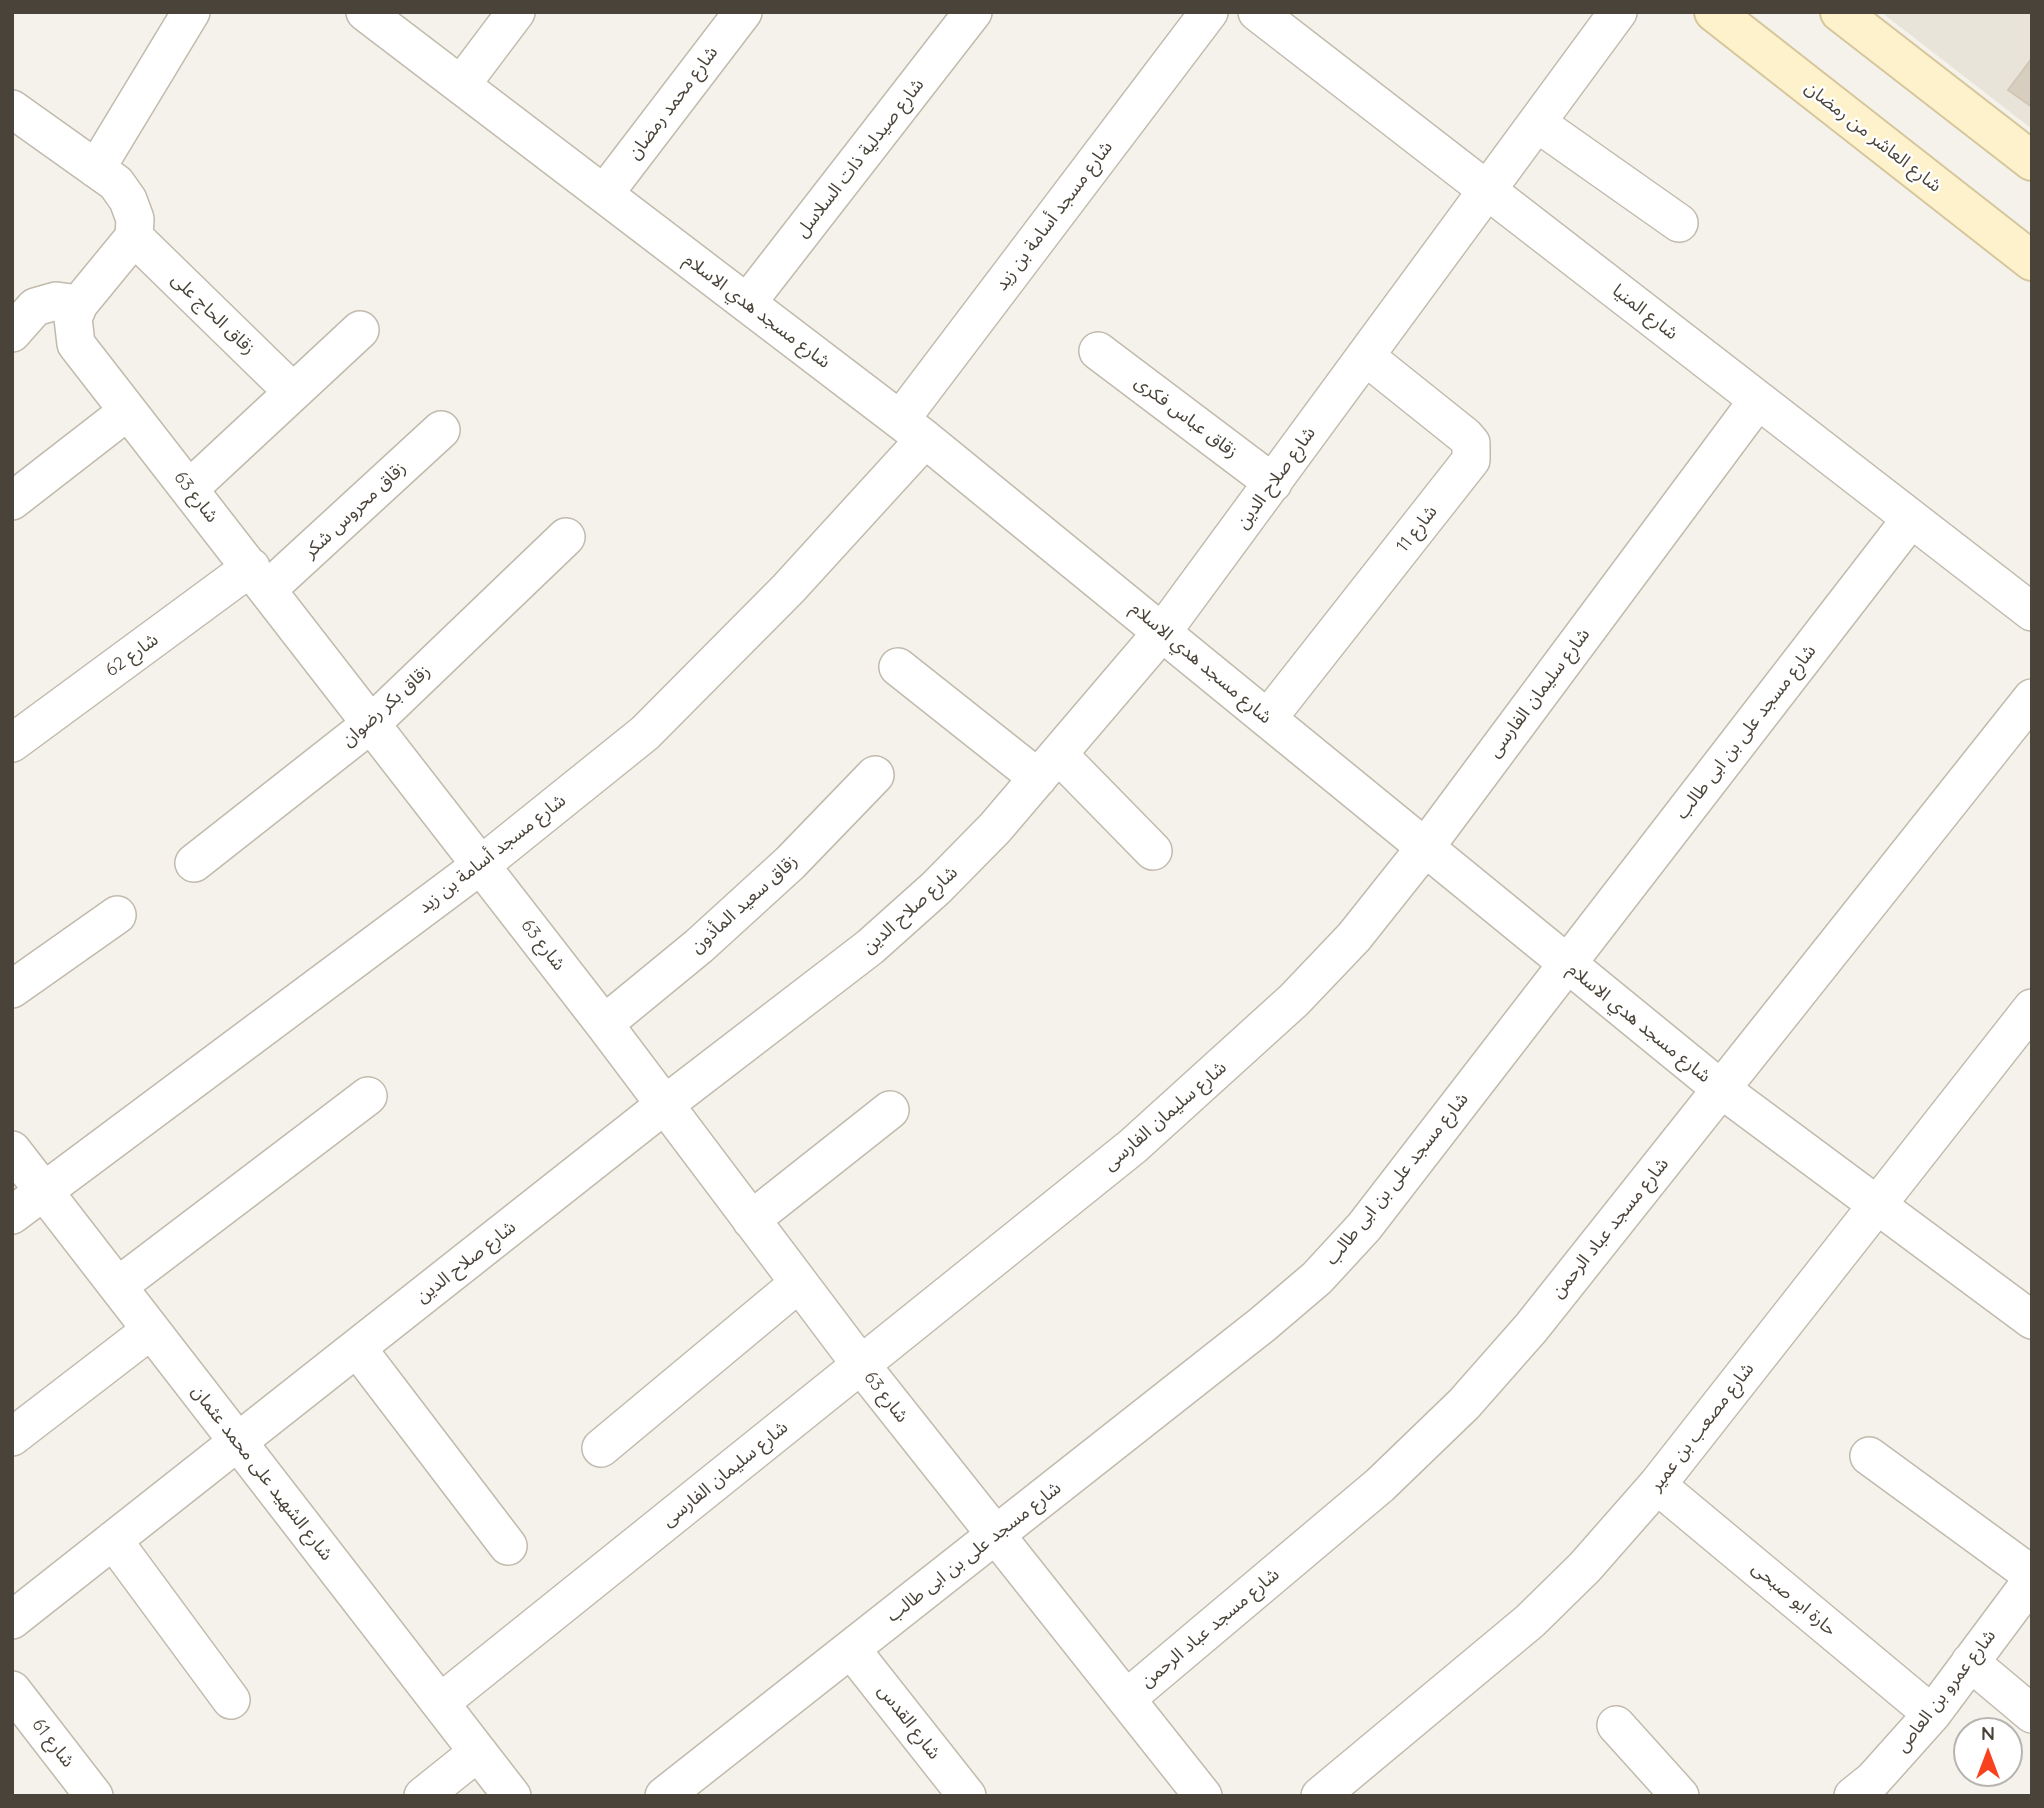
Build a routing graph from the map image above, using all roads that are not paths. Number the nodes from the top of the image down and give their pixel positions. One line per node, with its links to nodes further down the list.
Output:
1 (191, 12): 15 (street)
2 (516, 12): 11 (street)
3 (743, 12): 17 (street, شارع محمد رمضان)
4 (973, 12): 21 (street, شارع صيدلية ذات السلاسل)
5 (1209, 12): 30 (street, شارع مسجد أسامة بن زيد)
6 (1257, 12): 16 (street, شارع المنيا)
7 (1618, 12): 13 (street, شارع صلاح الدين)
8 (1714, 12): 20 (street, شارع العاشر من رمضان)
9 (1840, 12): 14 (street)
10 (374, 15): 11 (street, شارع مسجد هدي الاسلام)
11 (461, 85): 17 (street, شارع مسجد هدي الاسلام)
12 (12, 109): 15 (street)
13 (1536, 123): 16 (street, شارع صلاح الدين); 18 (street)
14 (2032, 161)
15 (96, 169): 19 (street)
16 (1487, 190): 26 (street, شارع صلاح الدين); 28 (street, شارع المنيا)
17 (604, 194): 21 (street, شارع مسجد هدي الاسلام)
18 (1679, 223)
19 (134, 237): 22 (street); 27 (street, زقاق الحاج على)
20 (2032, 261)
21 (747, 303): 30 (street, شارع مسجد هدي الاسلام)
22 (79, 304): 24 (street); 29 (street, شارع 63)
23 (360, 330): 27 (street)
24 (12, 333)
25 (1098, 351): 32 (street, زقاق عباس فكرى)
26 (1365, 356): 32 (street, شارع صلاح الدين); 42 (street, شارع 11)
27 (293, 392): 33 (street)
28 (1758, 400): 35 (street, شارع المنيا); 47 (street, شارع سليمان الفارسى)
29 (128, 411): 33 (street, شارع 63); 34 (street)
30 (912, 429): 39 (street, شارع مسجد هدي الاسلام); 50 (street, شارع مسجد أسامة بن زيد)
31 (442, 430): 37 (street, زقاق محروس شكر)
32 (1273, 483): 39 (street, شارع صلاح الدين)
33 (189, 489): 37 (street, شارع 63)
34 (12, 501)
35 (1910, 520): 38 (street, شارع المنيا); 52 (street, شارع مسجد على بن ابى طالب)
36 (566, 537): 43 (street, زقاق بكر رضوان)
37 (260, 578): 43 (street, شارع 63); 44 (street, شارع 62)
38 (2032, 612)
39 (1163, 631): 42 (street, شارع مسجد هدي الاسلام); 45 (street, شارع صلاح الدين)
40 (898, 667): 45 (street)
41 (2032, 698): 56 (street, شارع مسجد عباد الرحمن)
42 (1268, 719): 47 (street, شارع مسجد هدي الاسلام)
43 (372, 723): 49 (street, زقاق بكر رضوان); 50 (street, شارع 63)
44 (12, 743)
45 (1048, 766): 48 (street); 58 (street, شارع صلاح الدين)
46 (875, 775): 55 (street, زقاق سعيد المأذون)
47 (1424, 849): 52 (street, شارع مسجد هدي الاسلام); 70 (street, شارع سليمان الفارسى)
48 (1153, 850)
49 (194, 863)
50 (481, 865): 55 (street, شارع 63); 61 (street, شارع مسجد أسامة بن زيد)
51 (117, 915): 53 (street)
52 (1567, 964): 56 (street, شارع مسجد هدي الاسلام); 76 (street, شارع مسجد على بن ابى طالب)
53 (12, 989)
54 (2032, 1008): 62 (street, شارع مصعب بن عمير)
55 (604, 1024): 58 (street, شارع 63)
56 (1721, 1089): 62 (street, شارع مسجد هدي الاسلام); 84 (street, شارع مسجد عباد الرحمن)
57 (368, 1096): 66 (street)
58 (663, 1106): 64 (street, شارع 63); 69 (street, شارع صلاح الدين)
59 (890, 1110): 64 (street)
60 (12, 1150): 61 (street, شارع الشهيد على محمد عثمان)
61 (43, 1190): 63 (street, شارع مسجد أسامة بن زيد); 66 (street, شارع الشهيد على محمد عثمان)
62 (1877, 1205): 67 (street, شارع مسجد هدي الاسلام); 75 (street, شارع مصعب بن عمير)
63 (12, 1215)
64 (751, 1220): 65 (street, شارع 63)
65 (799, 1283): 70 (street, شارع 63); 73 (street)
66 (118, 1286): 68 (street, شارع الشهيد على محمد عثمان)
67 (2032, 1320)
68 (152, 1330): 71 (street); 72 (street, شارع الشهيد على محمد عثمان)
69 (357, 1348): 72 (street, شارع صلاح الدين); 78 (street)
70 (860, 1365): 76 (street, شارع 63); 86 (street, شارع سليمان الفارسى)
71 (12, 1437)
72 (238, 1441): 77 (street, شارع صلاح الدين); 86 (street, شارع الشهيد على محمد عثمان)
73 (601, 1448)
74 (1869, 1456): 79 (street)
75 (1657, 1485): 87 (street, حارة ابو صبحى); 98 (street, شارع مصعب بن عمير)
76 (995, 1535): 81 (street, شارع مسجد على بن ابى طالب); 84 (street, شارع 63)
77 (113, 1541): 80 (street, شارع صلاح الدين); 85 (street)
78 (508, 1546)
79 (2032, 1578): 82 (street, شارع عمرو بن العاص)
80 (12, 1620)
81 (851, 1649): 95 (street, شارع مسجد على بن ابى طالب); 96 (street, شارع القدس)
82 (1970, 1662): 87 (street, شارع عمرو بن العاص); 88 (street)
83 (14, 1698): 92 (street, شارع 61)
84 (1126, 1699): 97 (street, شارع 63)
85 (231, 1700)
86 (440, 1703): 90 (street, شارع الشهيد على محمد عثمان)
87 (1932, 1714): 91 (street, شارع عمرو بن العاص)
88 (2032, 1714)
89 (1616, 1725): 99 (street)
90 (478, 1752): 93 (street); 94 (street, شارع الشهيد على محمد عثمان)
91 (1871, 1790)
92 (94, 1796)
93 (423, 1796)
94 (512, 1796)
95 (664, 1796)
96 (967, 1796)
97 (1203, 1796)
98 (1320, 1796)
99 (1679, 1796)

